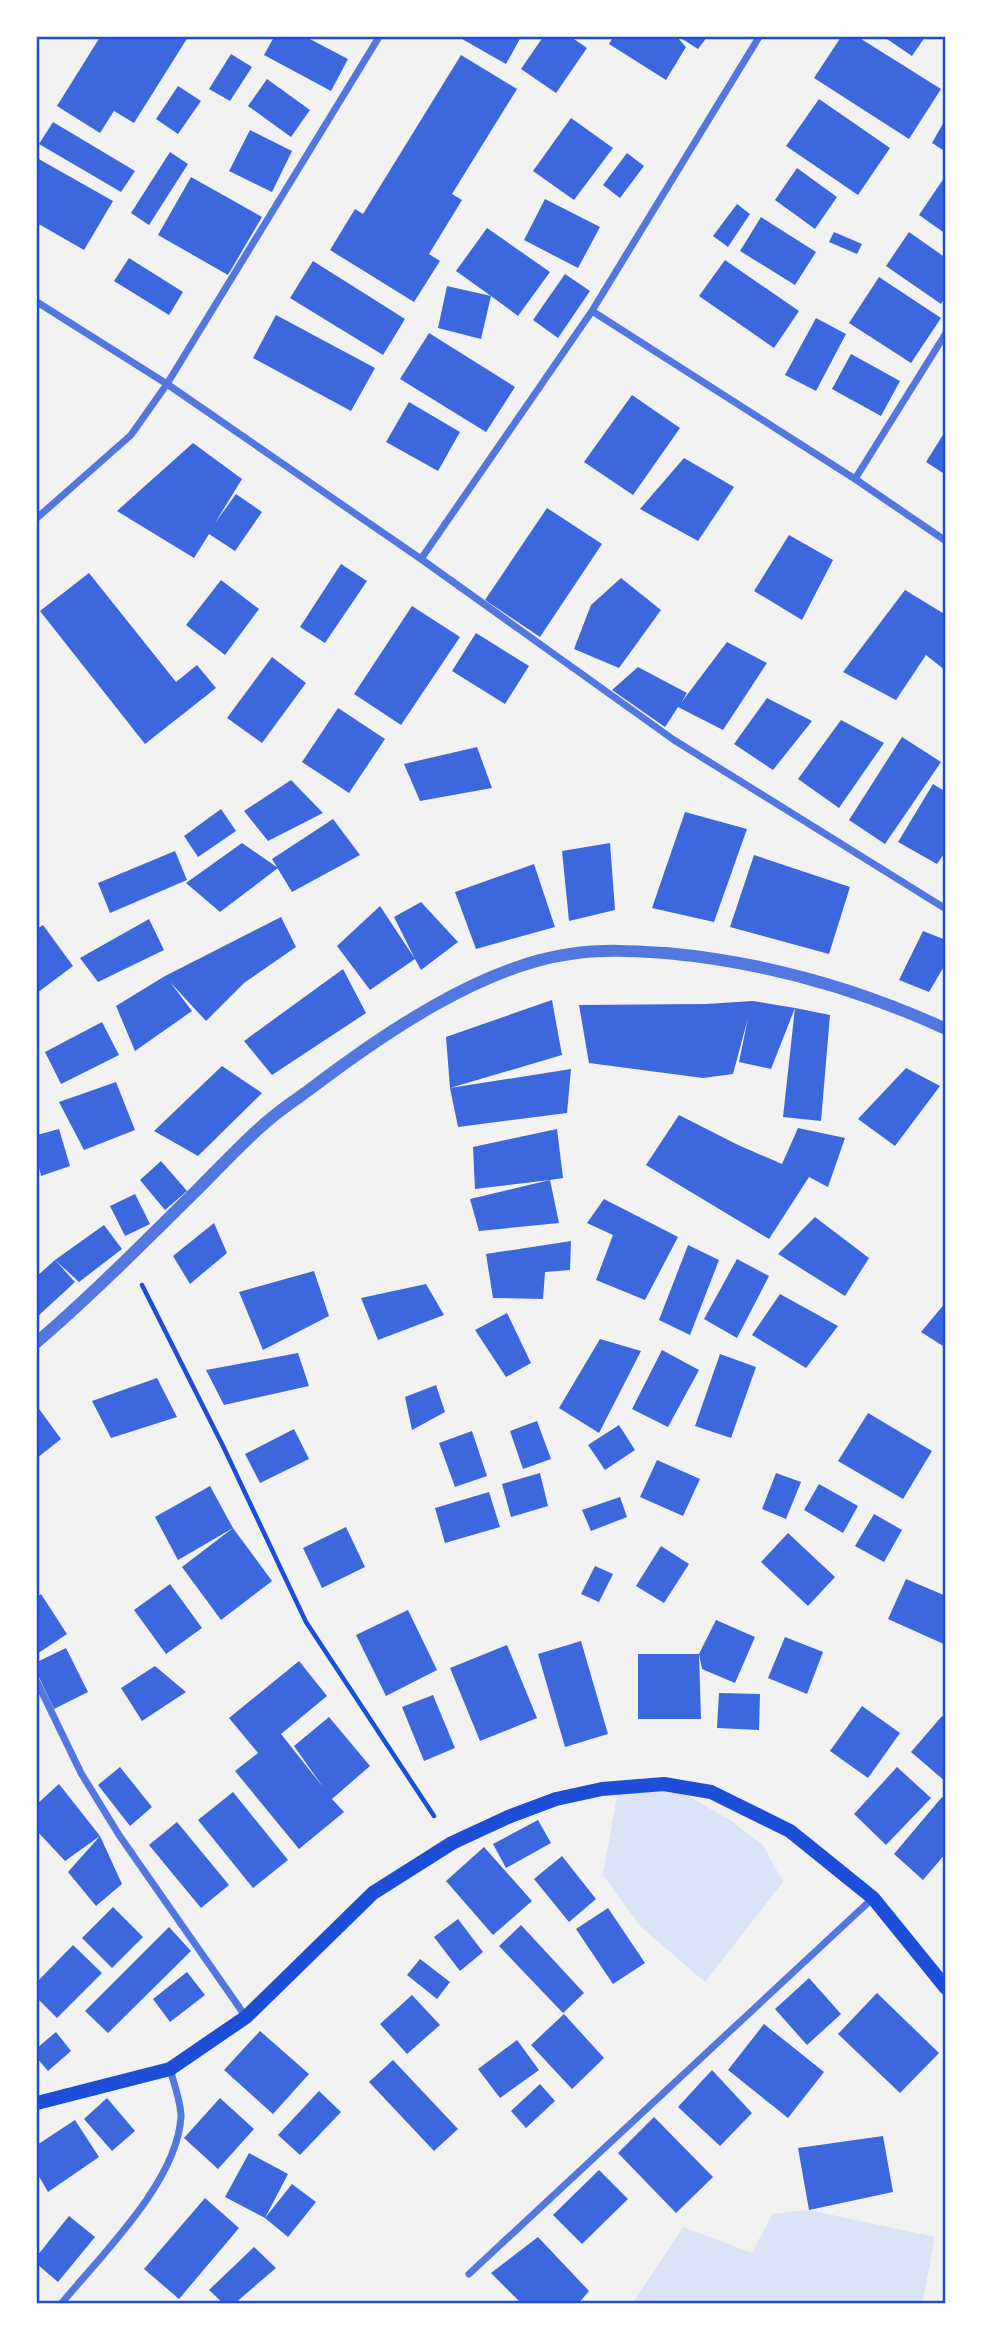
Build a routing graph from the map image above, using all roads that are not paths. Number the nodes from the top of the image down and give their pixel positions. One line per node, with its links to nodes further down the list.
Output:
1 (379, 37): 6 (street)
2 (759, 37): 4 (street)
3 (37, 302): 6 (street)
4 (592, 311): 7 (street); 10 (street)
5 (946, 333): 7 (street)
6 (167, 384): 8 (street); 10 (street)
7 (855, 479): 9 (street)
8 (37, 518)
9 (946, 541)
10 (421, 559): 11 (street)
11 (946, 909)
12 (946, 1029): 13 (street)
13 (37, 1342)
14 (37, 1682): 17 (street)
15 (873, 1898): 16 (main road); 17 (main road); 20 (street)
16 (946, 1988)
17 (246, 2017): 18 (main road)
18 (170, 2069): 19 (main road); 21 (street)
19 (37, 2102)
20 (469, 2274)
21 (61, 2304)

